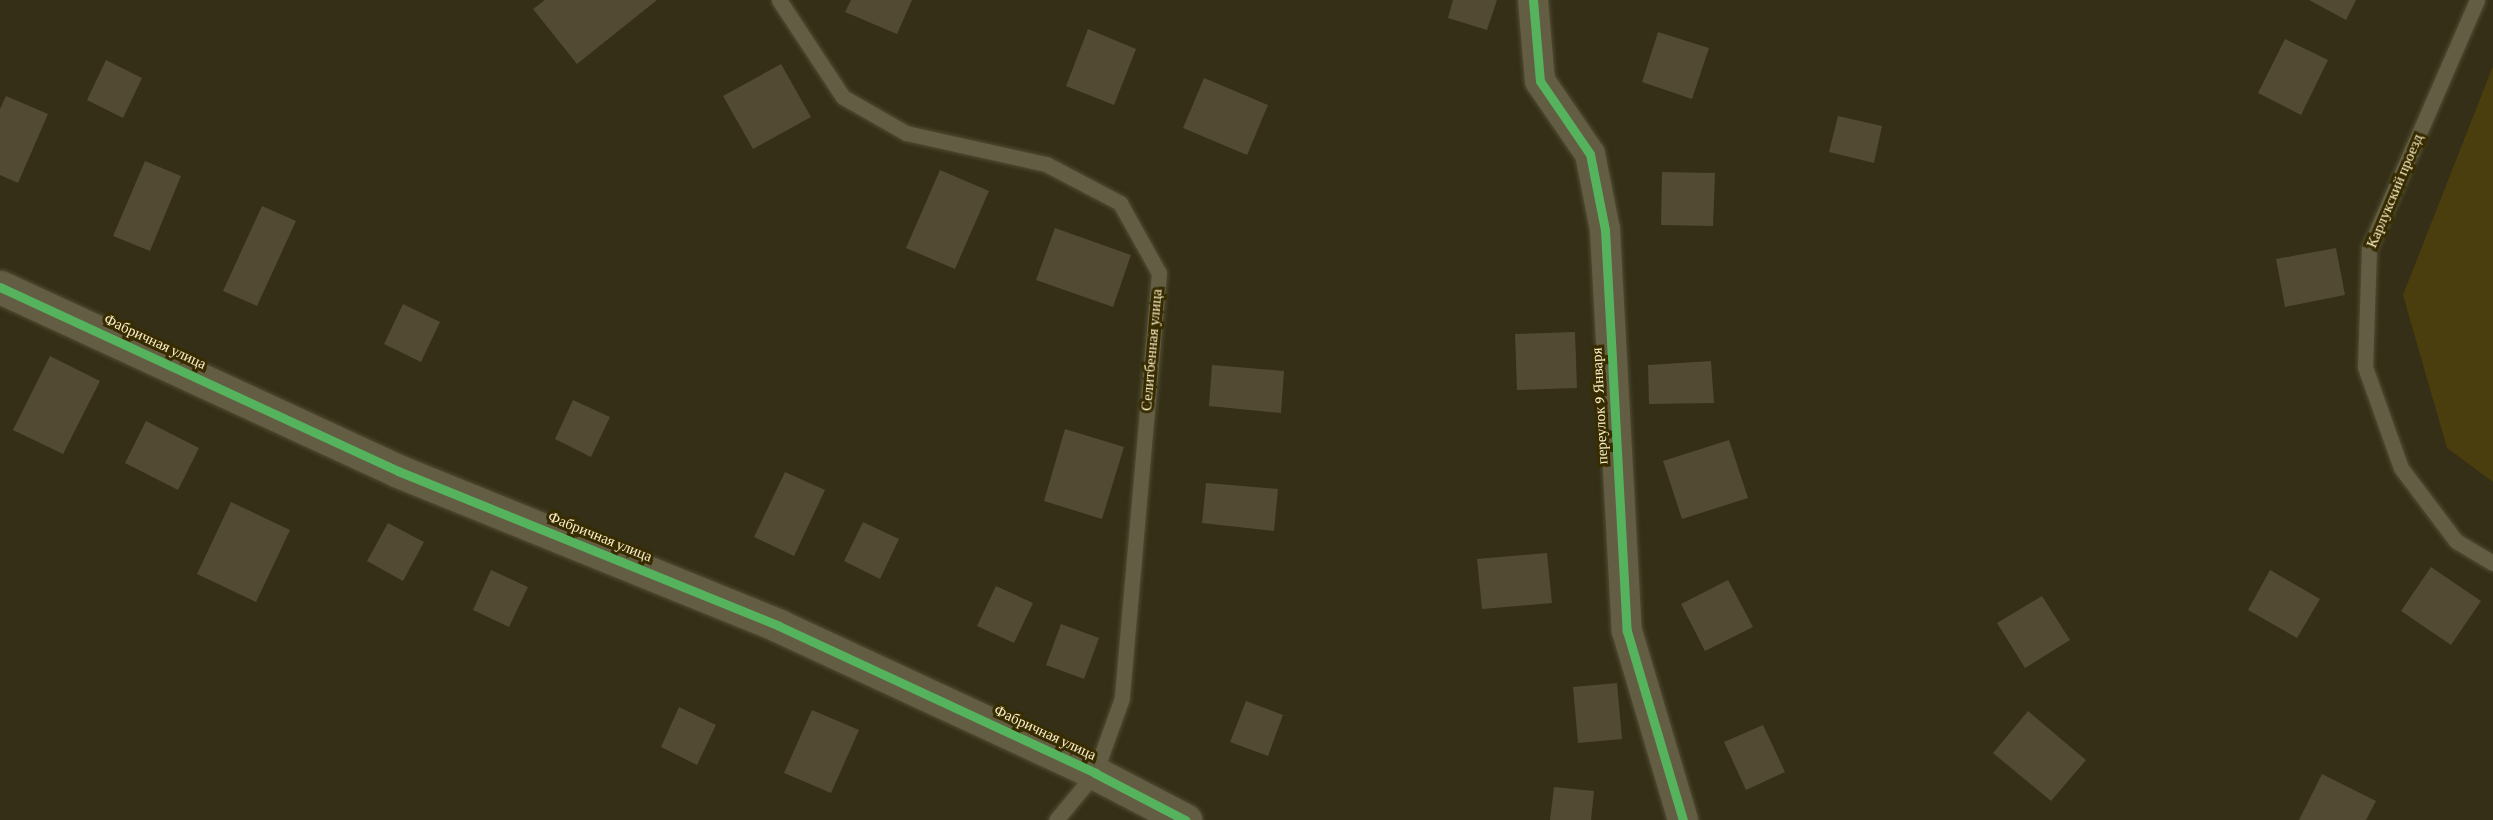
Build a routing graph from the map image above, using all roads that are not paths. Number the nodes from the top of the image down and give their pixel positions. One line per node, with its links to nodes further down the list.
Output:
1 (779, 0): 6 (lane, Селитбенная улица)
2 (1533, 0): 9 (street, переулок 9 Января)
3 (2477, 0): 5 (lane, Карлукский проезд)
4 (0, 287): 6 (street, Фабричная улица)
5 (2493, 563)
6 (1095, 773): 7 (lane, Селитбенная улица); 8 (street, Фабричная улица)
7 (1056, 820)
8 (1185, 820)
9 (1683, 820)

